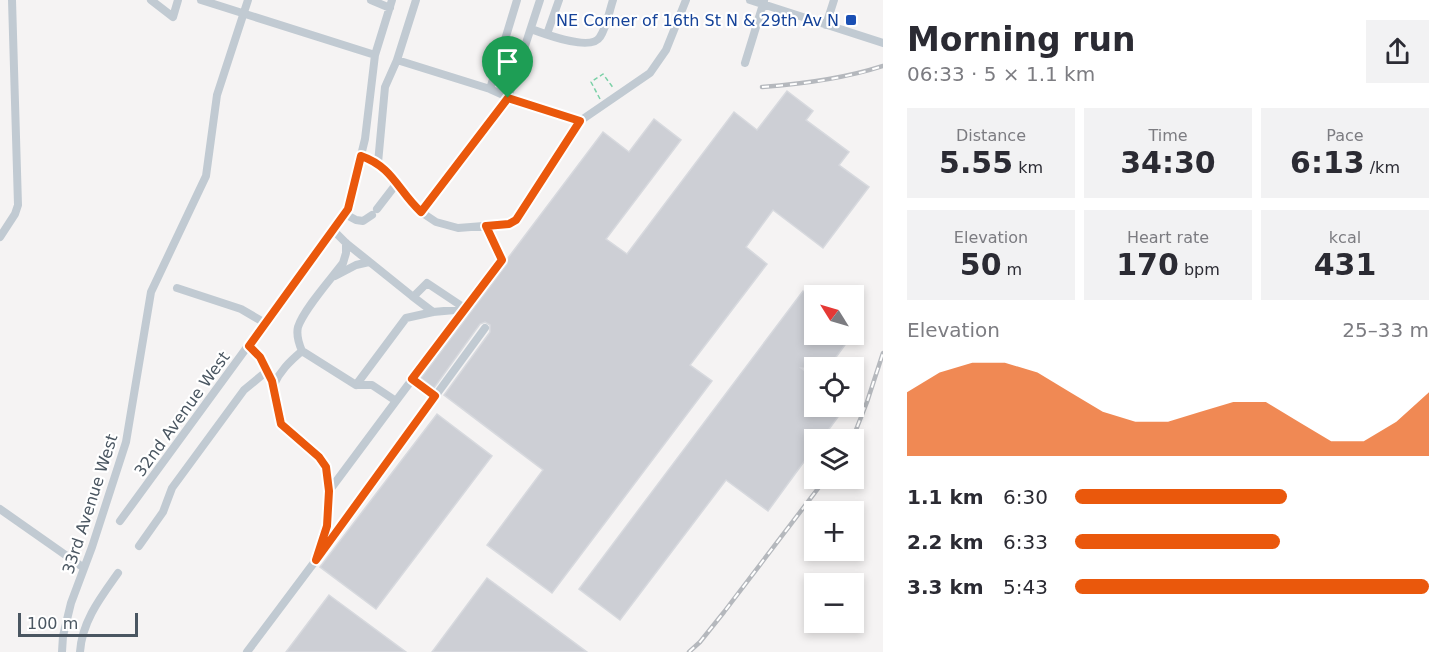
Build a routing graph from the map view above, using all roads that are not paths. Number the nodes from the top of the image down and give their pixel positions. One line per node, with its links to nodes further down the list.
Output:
1 (12, 0): 37 (street)
2 (151, 0): 3 (street)
3 (178, 0)
4 (201, 0): 17 (street)
5 (248, 0): 17 (street, 33rd Avenue West)
6 (371, 0): 16 (street)
7 (416, 0): 25 (street)
8 (517, 0): 21 (street)
9 (540, 0): 19 (street)
10 (559, 0): 20 (street)
11 (614, 0): 20 (street)
12 (686, 0): 29 (street)
13 (750, 0): 15 (street)
14 (834, 0): 18 (street)
15 (764, 2): 18 (street); 26 (street)
16 (391, 4): 24 (street, 32nd Avenue West)
17 (244, 13): 24 (street); 60 (street, 33rd Avenue West)
18 (826, 25): 22 (street)
19 (531, 29): 20 (street); 23 (street)
20 (547, 34)
21 (504, 42): 23 (street); 27 (street)
22 (883, 43)
23 (525, 49): 28 (street)
24 (375, 55): 30 (street, 32nd Avenue West)
25 (397, 60): 27 (street); 31 (street)
26 (745, 63)
27 (490, 89): 28 (street)
28 (508, 98): 29 (street); 33 (street)
29 (580, 121): 35 (street)
30 (361, 156): 31 (street); 34 (street, 32nd Avenue West)
31 (378, 163): 32 (street)
32 (396, 183): 33 (street); 34 (street)
33 (421, 212): 35 (street)
34 (345, 214): 36 (street, 32nd Avenue West)
35 (486, 226): 43 (street)
36 (334, 231): 38 (street); 45 (street, 32nd Avenue West)
37 (0, 237)
38 (346, 243): 39 (street); 40 (street)
39 (369, 262): 40 (street); 42 (street)
40 (332, 278): 48 (street)
41 (177, 288): 45 (street)
42 (412, 296): 43 (street); 44 (street)
43 (466, 309): 44 (street); 50 (street)
44 (433, 312): 51 (street)
45 (266, 323): 47 (street, 32nd Avenue West)
46 (484, 328): 53 (street)
47 (249, 346): 49 (street); 57 (street, 32nd Avenue West)
48 (302, 351): 51 (street); 52 (street)
49 (267, 371): 52 (street); 58 (street)
50 (412, 379): 53 (street); 54 (street)
51 (356, 385): 54 (street)
52 (273, 388): 55 (street)
53 (435, 396): 59 (street)
54 (396, 401): 55 (street)
55 (329, 491): 59 (street)
56 (0, 509): 60 (street)
57 (120, 521)
58 (139, 546)
59 (316, 560): 64 (street)
60 (84, 568): 62 (street, 33rd Avenue West)
61 (118, 573): 63 (street)
62 (62, 652)
63 (80, 652)
64 (247, 652)

